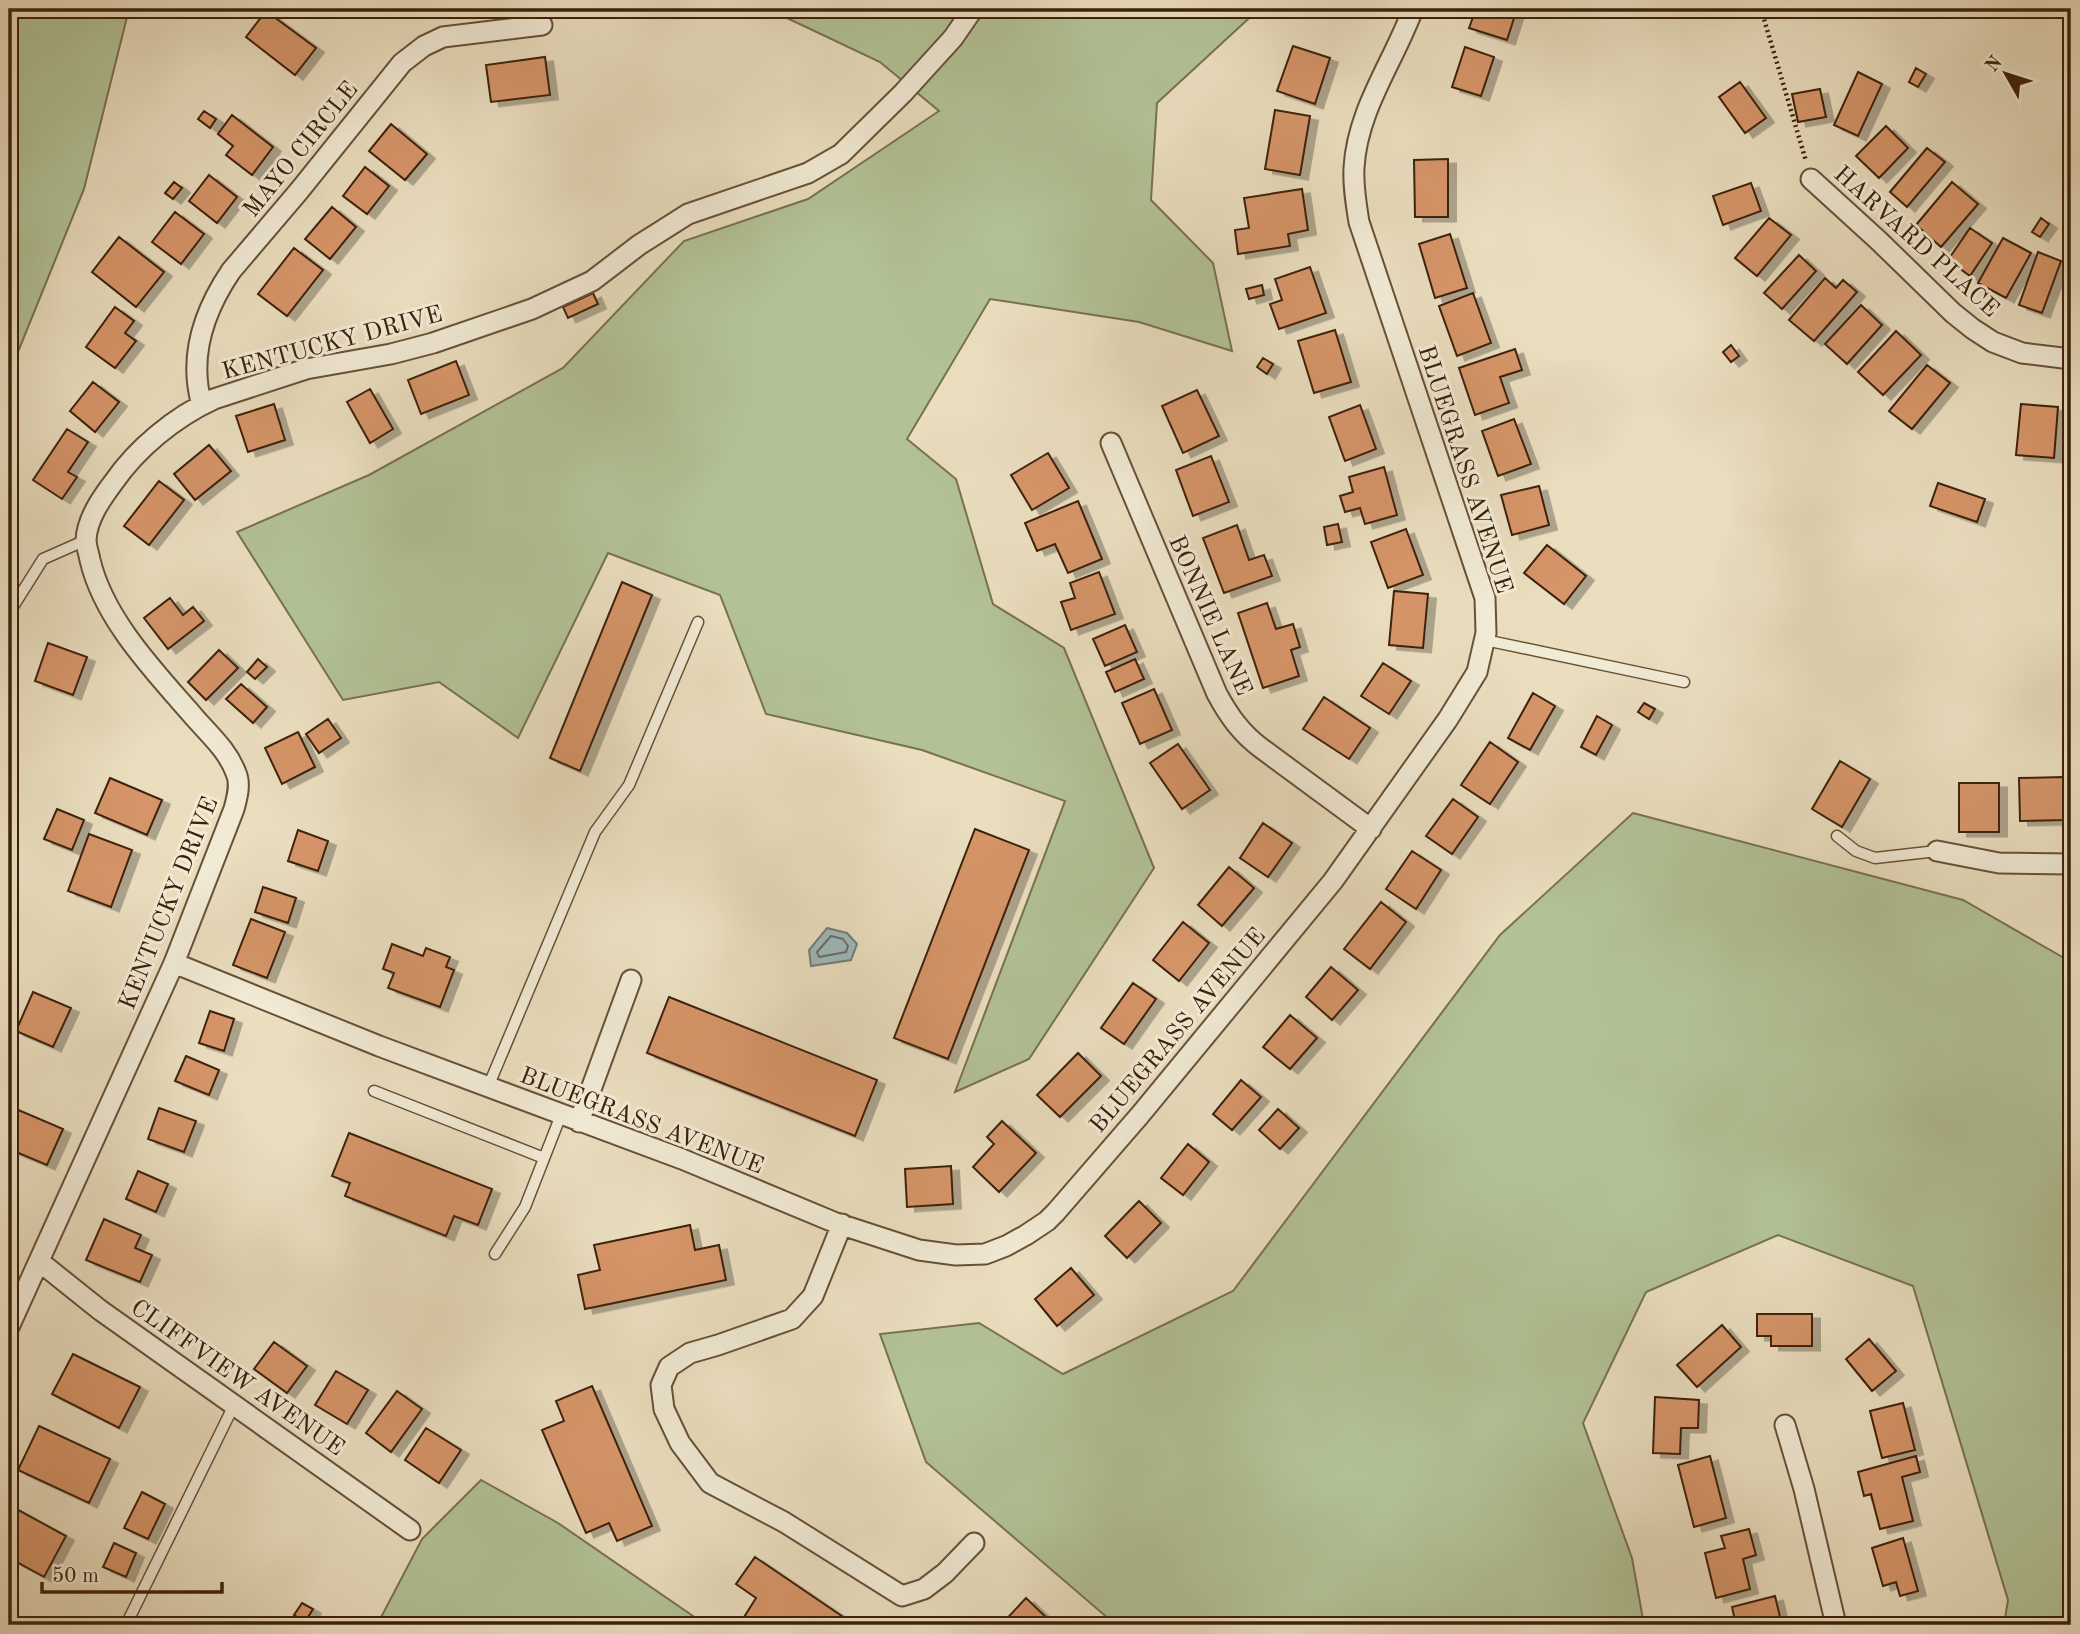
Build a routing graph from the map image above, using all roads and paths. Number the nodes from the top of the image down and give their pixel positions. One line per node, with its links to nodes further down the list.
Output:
1 (973, 9): 7 (street, KENTUCKY DRIVE)
2 (1413, 9): 12 (street, BLUEGRASS AVENUE)
3 (1761, 9): 5 (path)
4 (542, 25): 7 (street, MAYO CIRCLE)
5 (1811, 179): 6 (street, HARVARD PLACE)
6 (2071, 359)
7 (202, 405): 9 (street, KENTUCKY DRIVE)
8 (1111, 443): 14 (street, BONNIE LANE)
9 (86, 540): 10 (lane); 18 (street, KENTUCKY DRIVE)
10 (9, 613)
11 (698, 622): 20 (lane)
12 (1485, 640): 13 (lane); 14 (street, BLUEGRASS AVENUE)
13 (1684, 682)
14 (1371, 829): 24 (street, BLUEGRASS AVENUE)
15 (1837, 836): 16 (lane)
16 (1937, 851): 17 (street)
17 (2071, 864)
18 (174, 963): 20 (street, BLUEGRASS AVENUE); 26 (street, KENTUCKY DRIVE)
19 (631, 980): 22 (street)
20 (488, 1087): 22 (street, BLUEGRASS AVENUE)
21 (374, 1091): 23 (lane)
22 (570, 1118): 23 (lane); 24 (street, BLUEGRASS AVENUE)
23 (544, 1158): 25 (lane)
24 (842, 1224): 31 (street)
25 (495, 1254)
26 (40, 1262): 27 (street, KENTUCKY DRIVE); 28 (street, CLIFFVIEW AVENUE)
27 (9, 1327)
28 (234, 1405): 30 (street, CLIFFVIEW AVENUE); 32 (lane)
29 (1785, 1425): 33 (street)
30 (411, 1530)
31 (974, 1543)
32 (126, 1625)
33 (1836, 1625)

